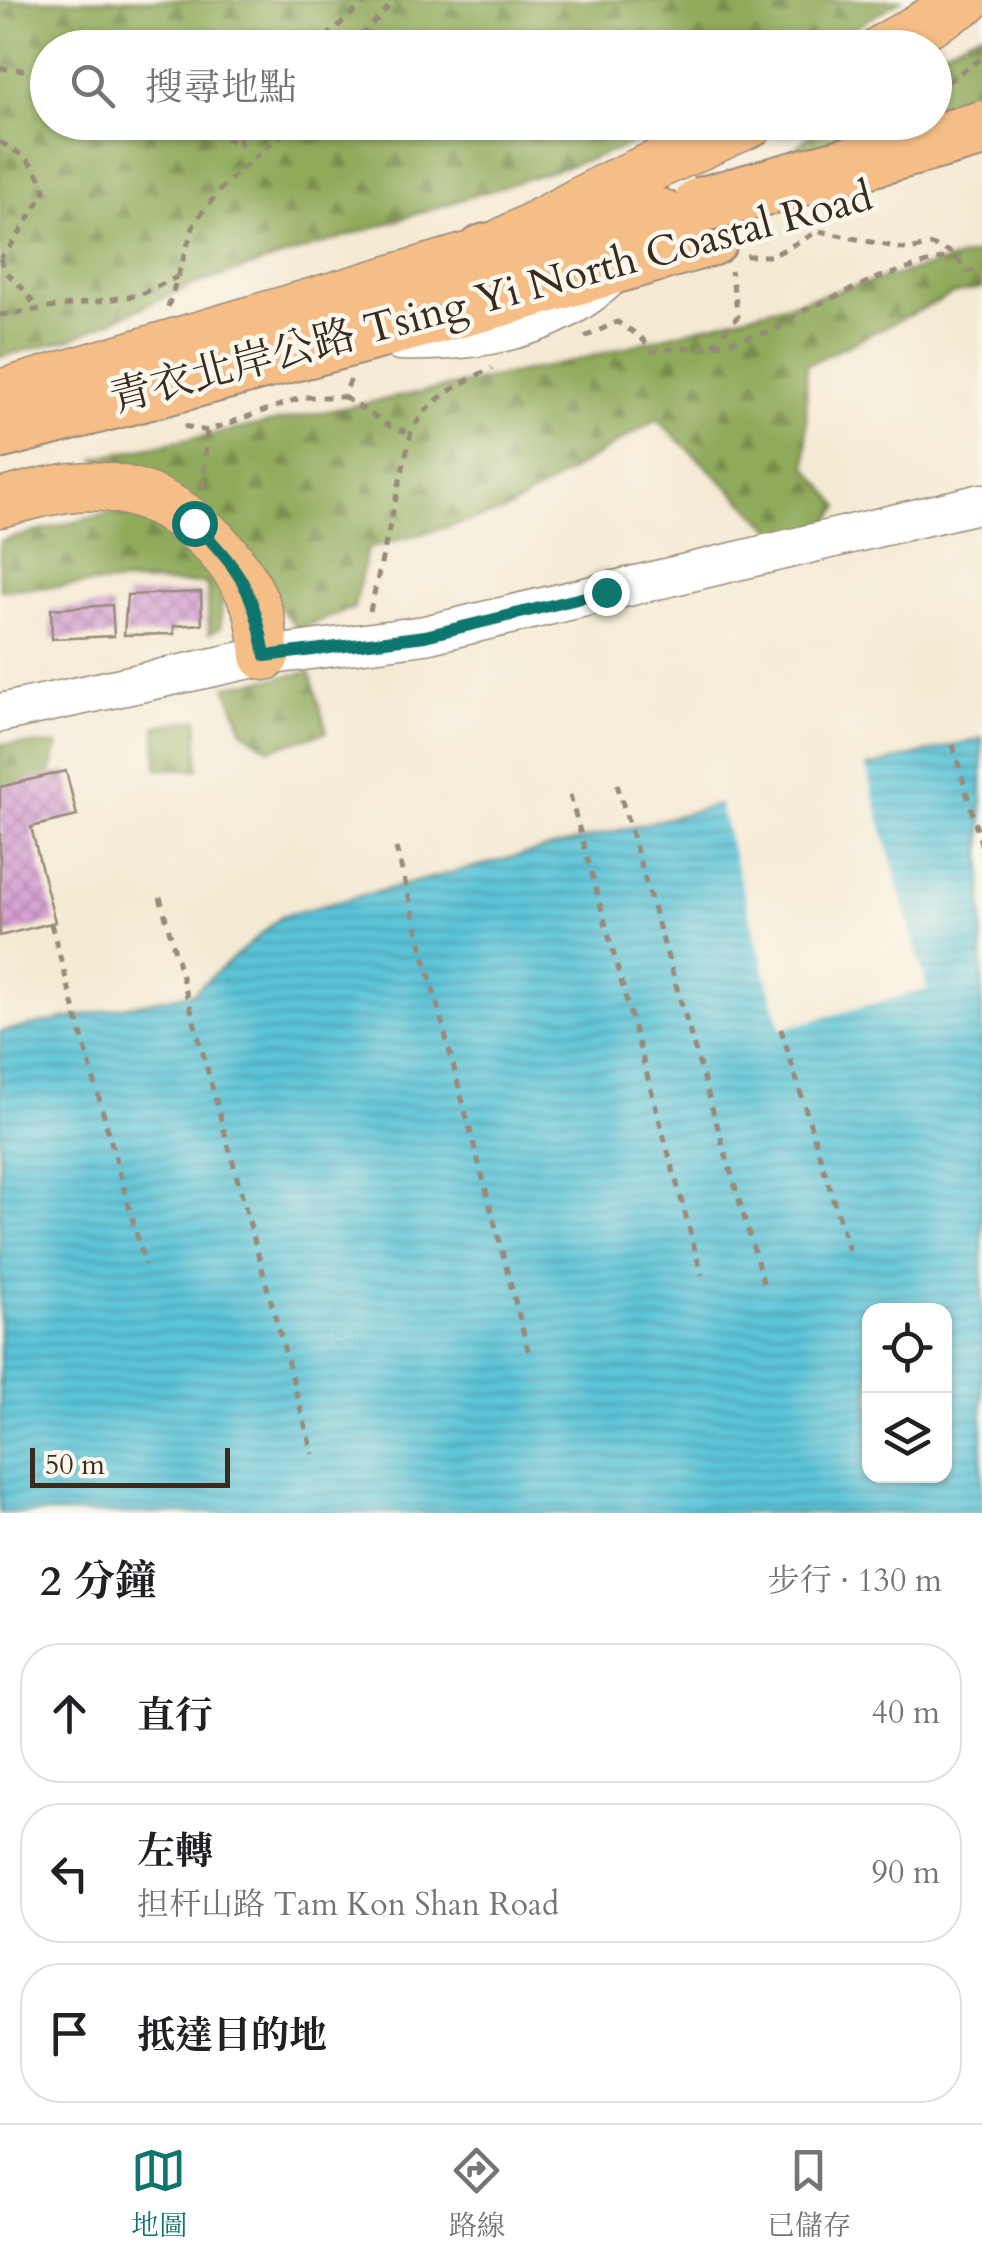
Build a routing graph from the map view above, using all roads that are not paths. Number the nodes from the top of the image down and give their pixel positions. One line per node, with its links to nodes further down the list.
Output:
1 (968, 0): 2 (main road)
2 (916, 30)
3 (982, 129): 6 (highway, 青衣北岸公路 Tsing Yi North Coastal Road, bridge)
4 (712, 140): 7 (main road)
5 (982, 164): 6 (highway, 青衣北岸公路 Tsing Yi North Coastal Road)
6 (720, 239): 7 (highway, 青衣北岸公路 Tsing Yi North Coastal Road); 8 (highway, 青衣北岸公路 Tsing Yi North Coastal Road)
7 (485, 252): 8 (main road, 青衣北岸公路 Tsing Yi North Coastal Road)
8 (140, 374): 9 (main road, 青衣北岸公路 Tsing Yi North Coastal Road); 10 (highway, 青衣北岸公路 Tsing Yi North Coastal Road)
9 (0, 394)
10 (0, 430)
11 (0, 503): 13 (main road)
12 (982, 503): 13 (street)
13 (265, 656): 14 (street)
14 (0, 713)

